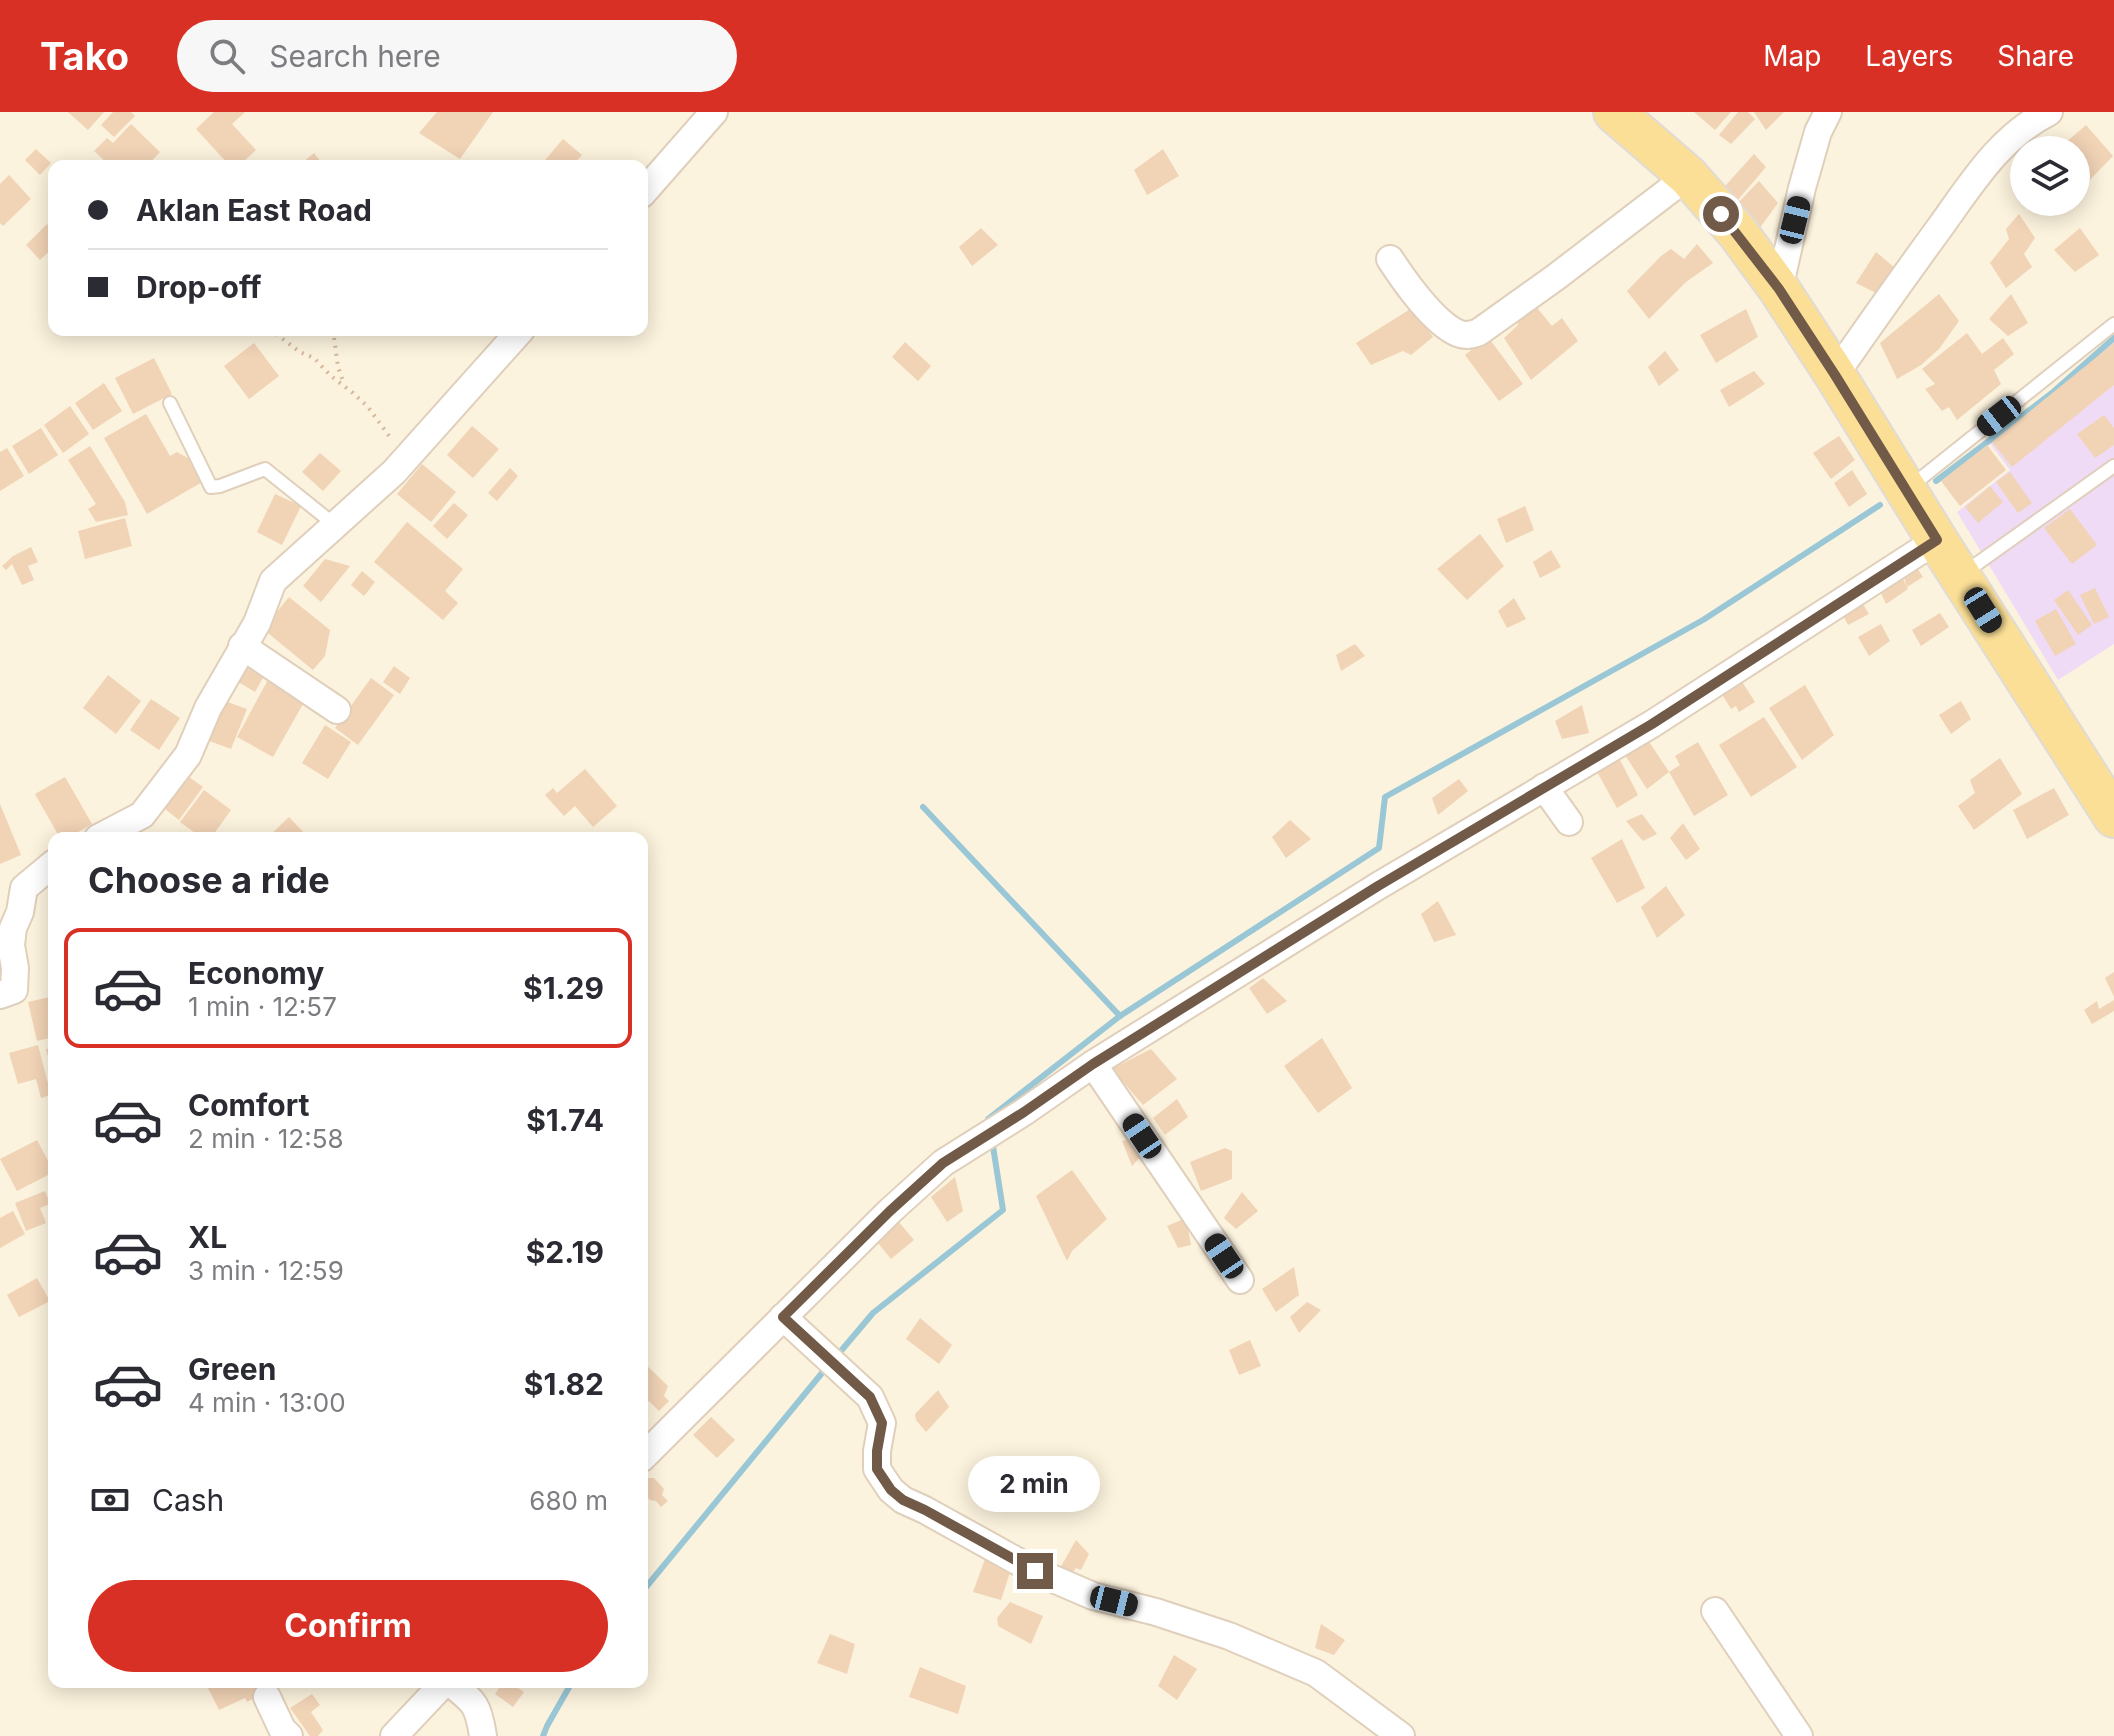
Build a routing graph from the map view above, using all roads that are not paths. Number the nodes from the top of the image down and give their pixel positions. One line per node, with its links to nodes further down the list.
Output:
1 (714, 112): 6 (street)
2 (1614, 112): 5 (main road)
3 (1828, 112): 8 (street)
4 (2049, 112): 11 (street)
5 (1688, 176): 7 (street); 8 (main road)
6 (648, 187)
7 (1390, 259)
8 (1779, 289): 11 (main road)
9 (2114, 324): 14 (lane)
10 (516, 336): 15 (street)
11 (1835, 375): 14 (main road)
12 (170, 403): 15 (lane)
13 (2114, 466): 17 (lane)
14 (1906, 490): 16 (main road)
15 (335, 525): 18 (street)
16 (1937, 540): 17 (main road); 20 (street)
17 (1961, 575): 21 (main road)
18 (242, 646): 19 (street); 23 (street)
19 (337, 710)
20 (1544, 787): 22 (street); 27 (street)
21 (2114, 817)
22 (1569, 822)
23 (142, 826): 24 (street)
24 (120, 832)
25 (48, 868): 26 (street)
26 (0, 995)
27 (1093, 1064): 28 (street); 29 (street)
28 (1240, 1280)
29 (783, 1317): 30 (street); 38 (street)
30 (648, 1452)
31 (1715, 1611): 39 (street)
32 (441, 1688): 36 (street)
33 (455, 1688): 37 (street)
34 (267, 1697): 35 (street)
35 (289, 1736)
36 (394, 1736)
37 (483, 1736)
38 (1401, 1736)
39 (1799, 1736)

